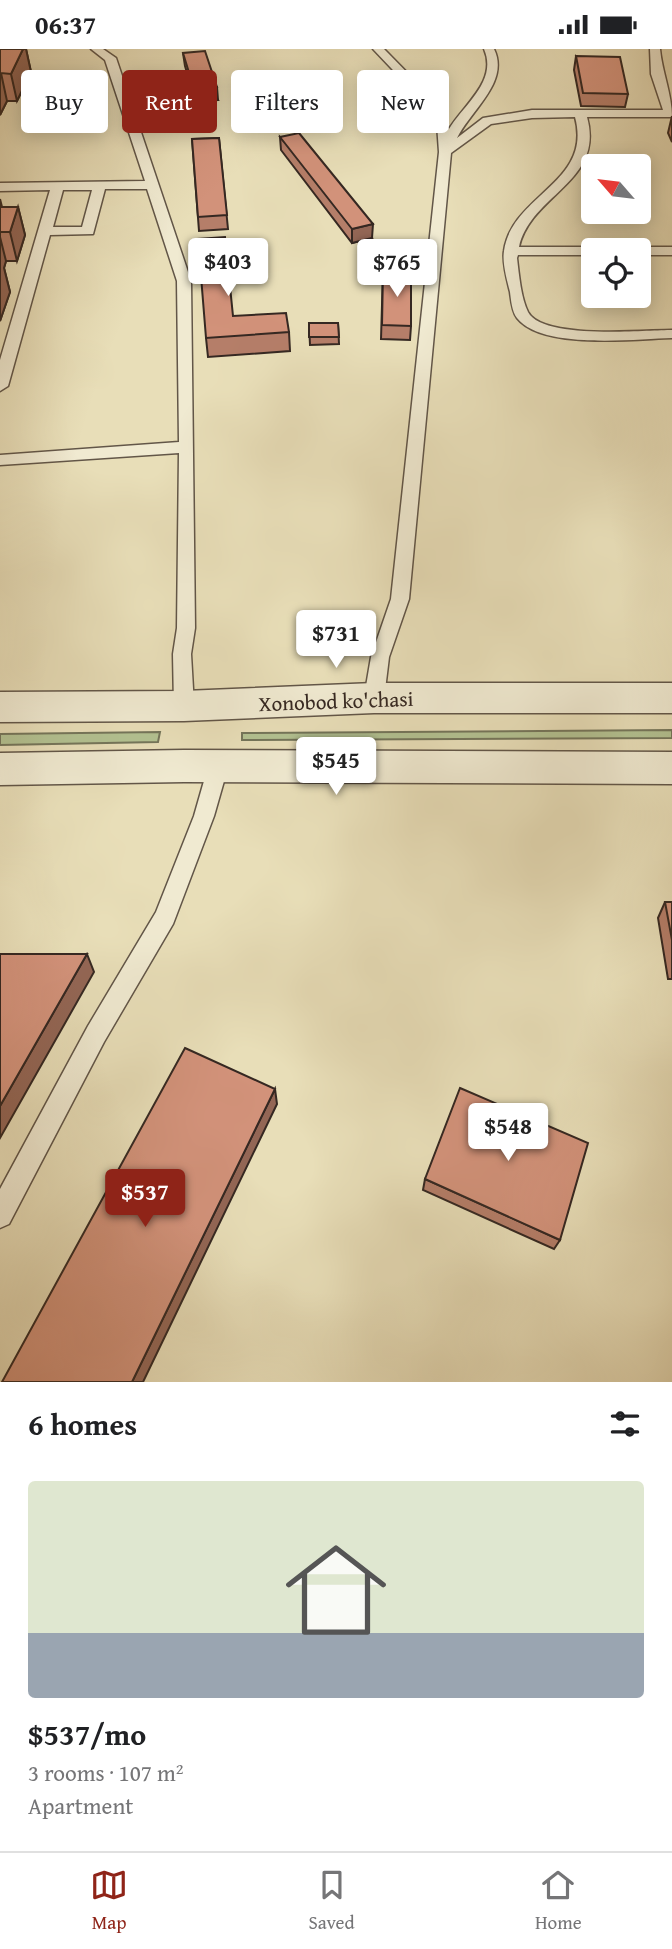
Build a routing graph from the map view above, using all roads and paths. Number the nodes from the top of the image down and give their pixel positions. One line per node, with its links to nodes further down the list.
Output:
1 (96, 49): 8 (lane)
2 (378, 49): 7 (lane)
3 (489, 49): 7 (lane)
4 (655, 49): 6 (lane)
5 (580, 113): 6 (lane); 7 (lane); 13 (lane)
6 (671, 113)
7 (445, 152): 21 (lane)
8 (151, 184): 9 (lane); 19 (lane)
9 (100, 185): 10 (lane); 12 (lane)
10 (58, 186): 11 (lane); 12 (lane)
11 (0, 187)
12 (45, 232): 18 (lane)
13 (510, 251): 14 (lane); 17 (lane)
14 (581, 251)
15 (651, 251): 16 (lane)
16 (672, 251)
17 (672, 334)
18 (0, 386)
19 (187, 447): 20 (lane); 24 (lane)
20 (0, 460)
21 (374, 698): 22 (street, Xonobod ko'chasi); 24 (street, Xonobod ko'chasi)
22 (672, 698)
23 (0, 706): 24 (street, Xonobod ko'chasi)
24 (184, 706): 25 (street)
25 (201, 766): 26 (street); 27 (street); 28 (lane)
26 (672, 768)
27 (0, 769)
28 (0, 1215)

